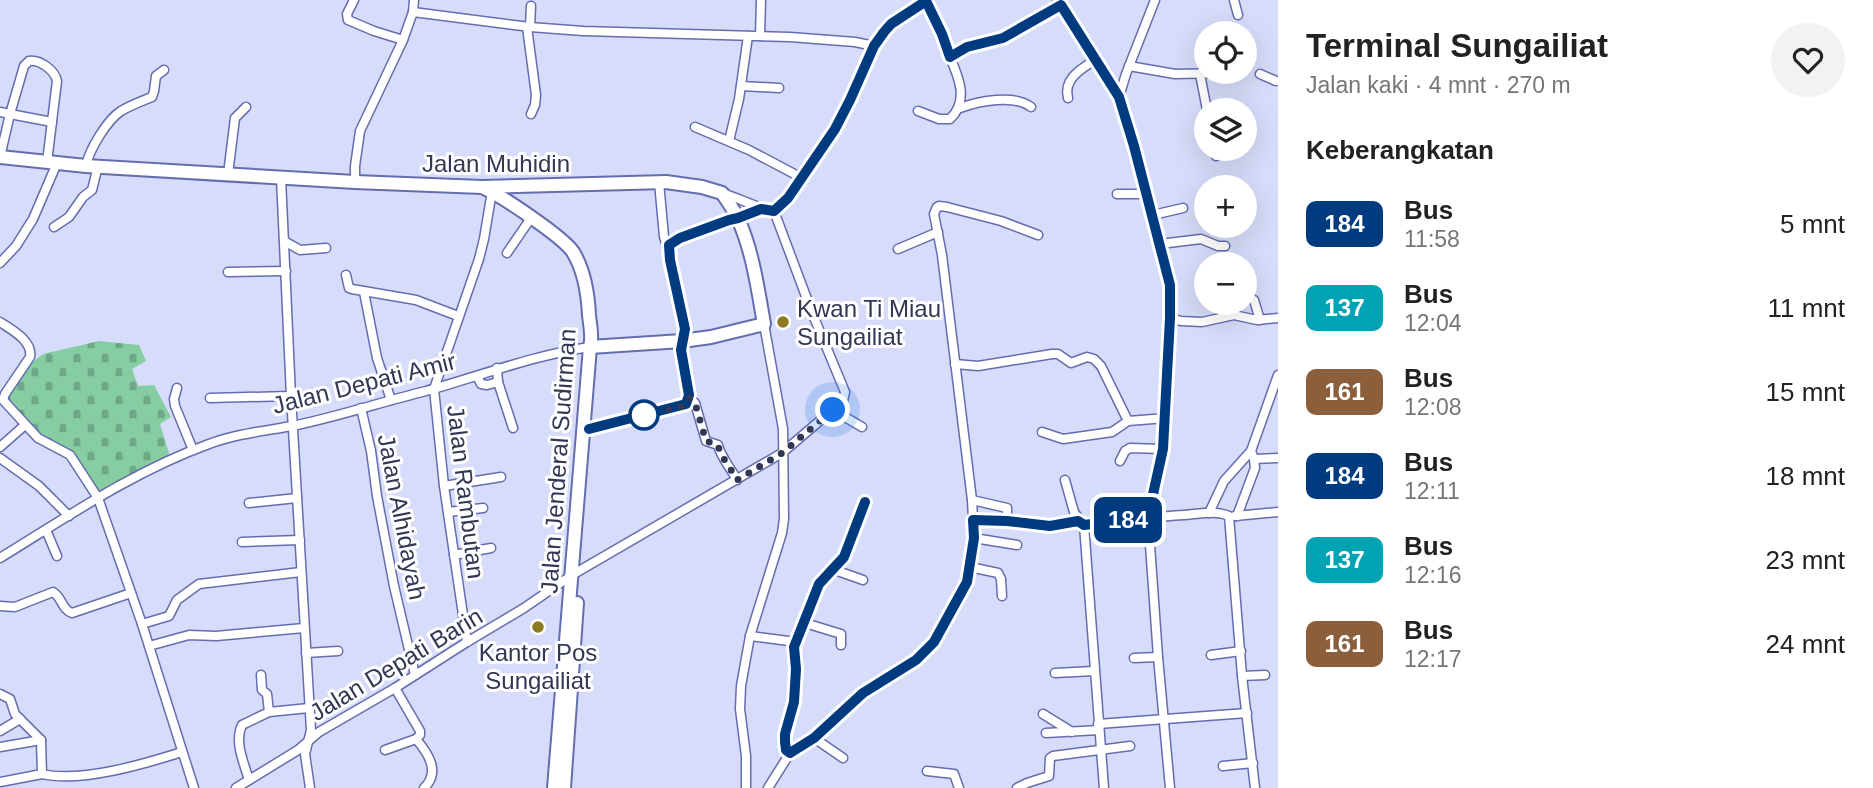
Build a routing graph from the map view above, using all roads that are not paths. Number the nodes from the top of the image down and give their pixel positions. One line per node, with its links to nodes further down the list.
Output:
1 (354, 0): 14 (street)
2 (414, 0): 9 (street)
3 (761, 0): 13 (street)
4 (927, 0): 15 (street); 16 (street)
5 (1155, 0): 18 (street)
6 (1234, 0): 10 (street)
7 (1059, 3): 16 (street); 17 (street)
8 (531, 6): 11 (street)
9 (413, 12): 11 (street); 14 (street)
10 (1238, 15)
11 (528, 27): 12 (street); 35 (street)
12 (748, 36): 13 (street); 25 (street)
13 (760, 36): 15 (street)
14 (403, 40): 45 (street)
15 (867, 44): 44 (street)
16 (950, 57): 31 (street)
17 (1095, 60): 27 (street); 28 (street)
18 (1129, 66): 19 (street); 23 (street)
19 (1140, 69): 21 (street); 23 (street)
20 (164, 70): 41 (street)
21 (1194, 74)
22 (1260, 74): 24 (street)
23 (1124, 80): 27 (street)
24 (1277, 82)
25 (741, 86): 26 (street); 38 (street)
26 (779, 89)
27 (1116, 94): 51 (street)
28 (1068, 98)
29 (246, 107): 42 (street)
30 (1031, 107): 31 (street)
31 (960, 108): 32 (street)
32 (918, 111)
33 (0, 112): 34 (street)
34 (10, 114): 36 (street); 36 (street); 39 (street)
35 (531, 114)
36 (52, 122): 40 (street)
37 (695, 127): 38 (street)
38 (729, 141): 44 (street)
39 (0, 157): 40 (highway, Jalan Muhidin)
40 (56, 165): 41 (highway, Jalan Muhidin); 69 (street)
41 (89, 166): 42 (highway, Jalan Muhidin); 59 (street)
42 (228, 174): 43 (highway, Jalan Muhidin)
43 (281, 178): 45 (highway, Jalan Muhidin); 62 (street)
44 (802, 178): 55 (street)
45 (355, 182): 48 (highway, Jalan Muhidin)
46 (659, 182): 47 (highway, Jalan Muhidin); 49 (highway, Jalan Muhidin); 66 (street)
47 (521, 186): 48 (highway, Jalan Muhidin); 52 (highway)
48 (487, 189): 52 (highway, Jalan Jenderal Sudirman); 75 (street)
49 (722, 192): 54 (street); 58 (highway)
50 (1117, 194): 51 (street)
51 (1147, 194): 56 (street)
52 (517, 208): 57 (highway, Jalan Jenderal Sudirman)
53 (1183, 208): 56 (street)
54 (761, 209): 55 (street); 58 (street)
55 (774, 211): 98 (street)
56 (1153, 215): 63 (street)
57 (531, 218): 68 (street); 82 (highway, Jalan Jenderal Sudirman)
58 (738, 218): 66 (street); 80 (highway)
59 (54, 227)
60 (938, 232): 61 (street); 67 (street); 83 (street)
61 (1038, 235)
62 (284, 241): 65 (street); 70 (street)
63 (1160, 244): 64 (street); 76 (street)
64 (1225, 246)
65 (326, 248)
66 (668, 248): 81 (street)
67 (898, 250)
68 (507, 253)
69 (0, 263)
70 (286, 271): 71 (street); 90 (street)
71 (228, 272)
72 (346, 275): 73 (street)
73 (364, 292): 75 (street); 95 (street)
74 (1257, 310): 78 (street)
75 (458, 316): 89 (street)
76 (1170, 318): 78 (street); 99 (street)
77 (1278, 318): 78 (street)
78 (1260, 320)
79 (0, 322): 93 (street)
80 (764, 324): 81 (highway, Jalan Depati Amir); 110 (street)
81 (682, 341): 82 (highway, Jalan Depati Amir); 92 (street)
82 (593, 344): 84 (street, Jalan Depati Amir); 105 (highway, Jalan Jenderal Sudirman); 146 (highway, Jalan Jenderal Sudirman)
83 (955, 364): 100 (street); 121 (street)
84 (497, 368): 86 (street, Jalan Depati Amir); 87 (street)
85 (1278, 374): 94 (street)
86 (477, 376): 87 (street); 89 (street, Jalan Depati Amir)
87 (498, 382): 104 (street)
88 (177, 388): 109 (street)
89 (434, 389): 95 (street, Jalan Depati Amir); 118 (street, Jalan Rambutan)
90 (291, 396): 91 (street); 102 (street)
91 (210, 398)
92 (689, 398): 105 (street); 116 (street)
93 (2, 399): 101 (street)
94 (1269, 399): 96 (street); 111 (street)
95 (391, 400): 97 (street, Jalan Depati Amir)
96 (1278, 401)
97 (361, 408): 102 (street, Jalan Depati Amir); 168 (street, Jalan Alhidayah)
98 (833, 410): 103 (street); 110 (street, Jalan Depati Barin)
99 (1166, 418): 100 (street); 108 (street)
100 (1128, 421): 106 (street)
101 (25, 425): 107 (street); 119 (street)
102 (293, 425): 109 (street, Jalan Depati Amir); 120 (street)
103 (862, 427)
104 (513, 428)
105 (589, 429): 146 (highway, Jalan Jenderal Sudirman)
106 (1042, 432)
107 (0, 447)
108 (1163, 449): 114 (street); 130 (street)
109 (193, 450): 119 (street, Jalan Depati Amir)
110 (782, 453): 116 (street, Jalan Depati Barin); 154 (street)
111 (1253, 455): 113 (street); 127 (street); 129 (street)
112 (0, 458): 128 (street)
113 (1278, 458)
114 (1120, 461)
115 (501, 477): 118 (street)
116 (737, 480): 146 (street, Jalan Depati Barin)
117 (1065, 480): 133 (street)
118 (444, 486): 125 (street, Jalan Rambutan)
119 (97, 498): 128 (street, Jalan Depati Amir); 148 (street)
120 (297, 498): 123 (street); 136 (street)
121 (972, 500): 131 (street); 132 (street)
122 (865, 502): 144 (street)
123 (249, 503)
124 (483, 508): 125 (street)
125 (448, 512): 140 (street, Jalan Rambutan)
126 (1278, 512): 129 (street)
127 (1209, 513): 129 (street); 130 (street)
128 (69, 516): 134 (street, Jalan Depati Amir)
129 (1233, 516): 160 (street)
130 (1148, 517): 133 (street); 163 (street)
131 (973, 520): 132 (street); 135 (street)
132 (1007, 521): 133 (street)
133 (1081, 523): 165 (street)
134 (46, 530): 141 (street); 142 (street, Jalan Depati Amir)
135 (974, 538): 138 (street); 143 (street)
136 (300, 540): 137 (street); 145 (street)
137 (242, 542)
138 (1017, 545)
139 (491, 548): 140 (street)
140 (454, 555): 155 (street, Jalan Rambutan)
141 (57, 556)
142 (1, 557)
143 (970, 567): 149 (street); 183 (street)
144 (832, 569): 147 (street); 151 (street)
145 (301, 572): 152 (street); 153 (street)
146 (576, 573): 155 (street, Jalan Depati Barin); 204 (highway, Jalan Jenderal Sudirman); 205 (highway, Jalan Jenderal Sudirman)
147 (863, 580)
148 (131, 593): 150 (street); 152 (street)
149 (1002, 596)
150 (0, 606)
151 (805, 623): 156 (street); 157 (street)
152 (142, 624): 158 (street)
153 (304, 628): 158 (street); 161 (street)
154 (750, 636): 156 (street); 206 (street)
155 (467, 642): 168 (street, Jalan Depati Barin)
156 (796, 642): 192 (street)
157 (841, 645)
158 (149, 646): 191 (street)
159 (338, 651): 161 (street)
160 (1241, 651): 162 (street); 170 (street)
161 (306, 653): 173 (street)
162 (1211, 655)
163 (1158, 657): 164 (street); 178 (street)
164 (1134, 658)
165 (1094, 671): 166 (street); 179 (street)
166 (1055, 673)
167 (261, 675): 174 (street)
168 (415, 675): 171 (street, Jalan Depati Barin)
169 (1265, 675): 170 (street)
170 (1242, 676): 175 (street)
171 (395, 688): 184 (street); 186 (street, Jalan Depati Barin)
172 (0, 694): 177 (street)
173 (309, 708): 174 (street); 186 (street)
174 (269, 712): 198 (street)
175 (1247, 713): 178 (street); 194 (street)
176 (1043, 714): 181 (street)
177 (20, 719): 180 (street); 185 (street)
178 (1163, 720): 179 (street); 211 (street)
179 (1098, 727): 181 (street); 189 (street)
180 (0, 731)
181 (1072, 732): 182 (street)
182 (1046, 733)
183 (814, 738): 192 (street); 193 (street)
184 (416, 739): 190 (street); 203 (street)
185 (41, 740): 188 (street); 197 (street)
186 (308, 741): 198 (street, Jalan Depati Barin); 202 (street)
187 (1130, 746): 189 (street)
188 (0, 747)
189 (1100, 749): 209 (street); 210 (street)
190 (385, 750)
191 (182, 752): 197 (street); 200 (street)
192 (790, 753): 207 (street)
193 (843, 758)
194 (1252, 763): 195 (street); 212 (street)
195 (1223, 766)
196 (927, 771): 208 (street)
197 (42, 774): 199 (street)
198 (248, 780): 201 (street, Jalan Depati Barin)
199 (0, 782)
200 (194, 788)
201 (236, 788)
202 (310, 788)
203 (424, 788)
204 (554, 788)
205 (564, 788)
206 (746, 788)
207 (768, 788)
208 (958, 788)
209 (1017, 788)
210 (1104, 788)
211 (1170, 788)
212 (1255, 788)

